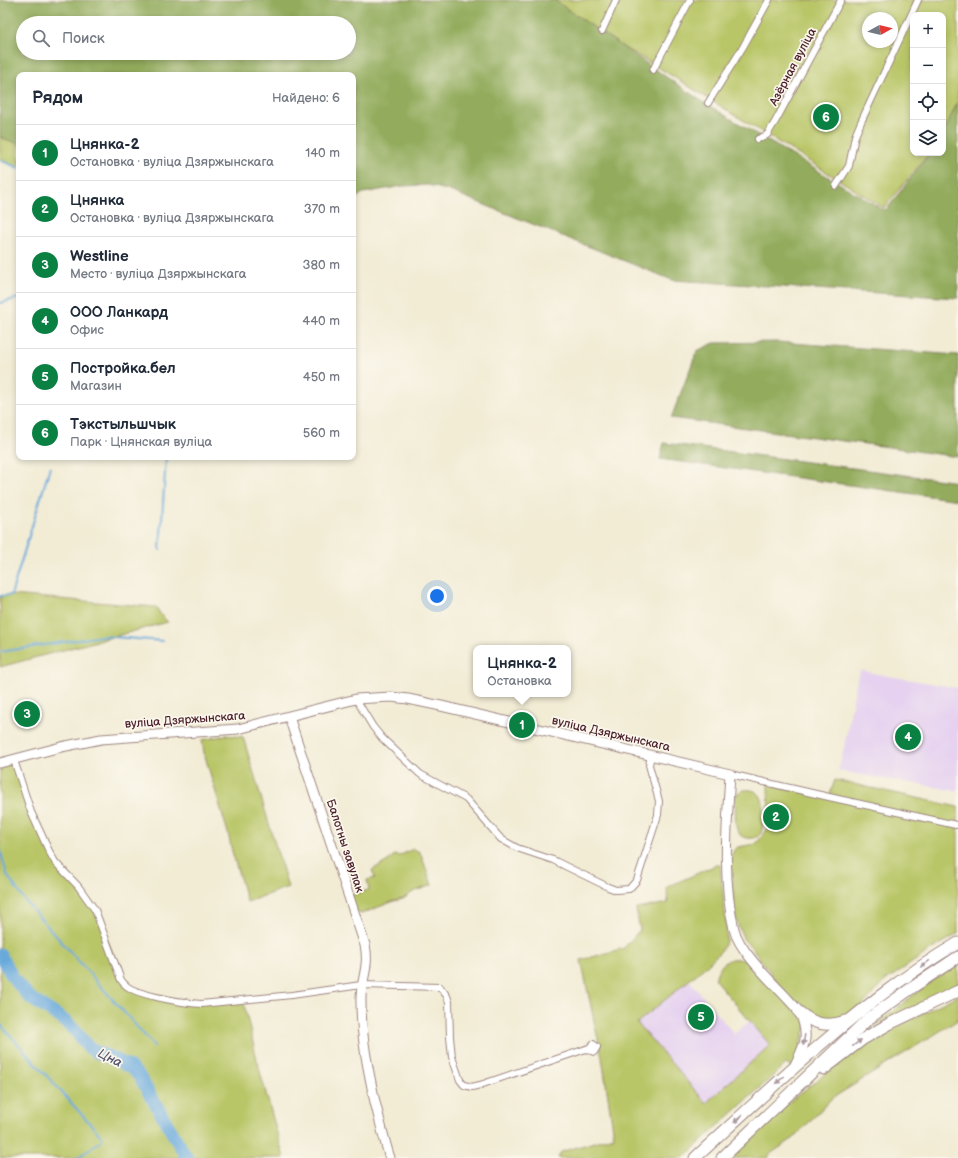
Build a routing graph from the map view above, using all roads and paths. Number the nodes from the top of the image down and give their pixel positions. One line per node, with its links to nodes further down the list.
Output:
1 (616, 0): 6 (street)
2 (690, 0): 7 (street)
3 (769, 0): 8 (street)
4 (841, 0): 9 (street, Азёрная вуліца)
5 (918, 0): 10 (street)
6 (602, 31)
7 (654, 70)
8 (708, 103)
9 (758, 139)
10 (836, 186)
11 (356, 699): 12 (main road, вуліца Дзяржынскага); 13 (main road, вуліца Дзяржынскага); 13 (street)
12 (289, 717): 14 (main road, вуліца Дзяржынскага); 20 (main road, Балотны завулак)
13 (651, 755): 16 (main road, вуліца Дзяржынскага)
14 (14, 760): 15 (main road, вуліца Дзяржынскага); 20 (street)
15 (0, 763)
16 (730, 774): 17 (street, вуліца Дзяржынскага); 22 (main road)
17 (956, 825)
18 (958, 943): 23 (highway, one-way to 23)
19 (958, 957): 26 (highway)
20 (362, 985): 24 (street); 27 (main road, Балотны завулак)
21 (958, 991): 26 (highway, one-way to 21)
22 (799, 1012): 23 (highway); 25 (main road, one-way to 25)
23 (848, 1021): 25 (highway)
24 (586, 1049)
25 (794, 1068): 28 (highway, one-way to 28)
26 (762, 1120): 29 (highway)
27 (390, 1158)
28 (695, 1158)
29 (722, 1158)

